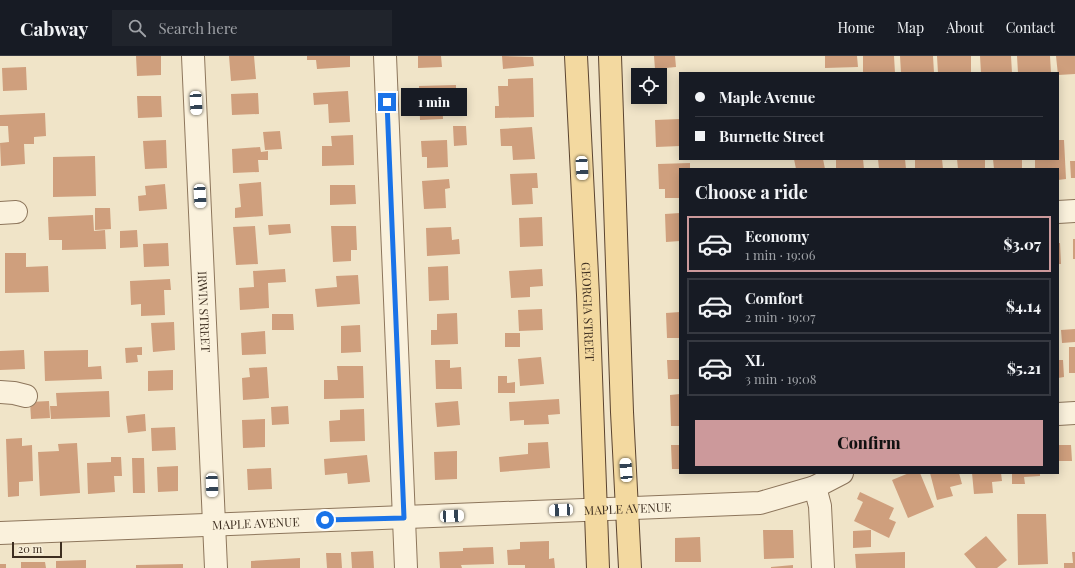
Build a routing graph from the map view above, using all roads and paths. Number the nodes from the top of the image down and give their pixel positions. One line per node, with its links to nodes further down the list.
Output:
1 (193, 56): 16 (street, IRWIN STREET)
2 (385, 56): 15 (street)
3 (576, 56): 14 (main road, GEORGIA STREET)
4 (610, 56): 13 (main road)
5 (1075, 211): 6 (street)
6 (1059, 212)
7 (0, 392): 8 (street)
8 (26, 396)
9 (1075, 413): 10 (street)
10 (1059, 414)
11 (840, 474): 12 (street, MAPLE AVENUE)
12 (815, 487): 13 (street, MAPLE AVENUE); 22 (street)
13 (628, 507): 14 (street, MAPLE AVENUE); 21 (main road)
14 (596, 509): 15 (street, MAPLE AVENUE); 20 (main road, GEORGIA STREET)
15 (404, 518): 16 (street, MAPLE AVENUE); 19 (street)
16 (214, 524): 17 (street, MAPLE AVENUE); 18 (street, IRWIN STREET)
17 (0, 533)
18 (216, 568)
19 (406, 568)
20 (598, 568)
21 (630, 568)
22 (823, 568)

